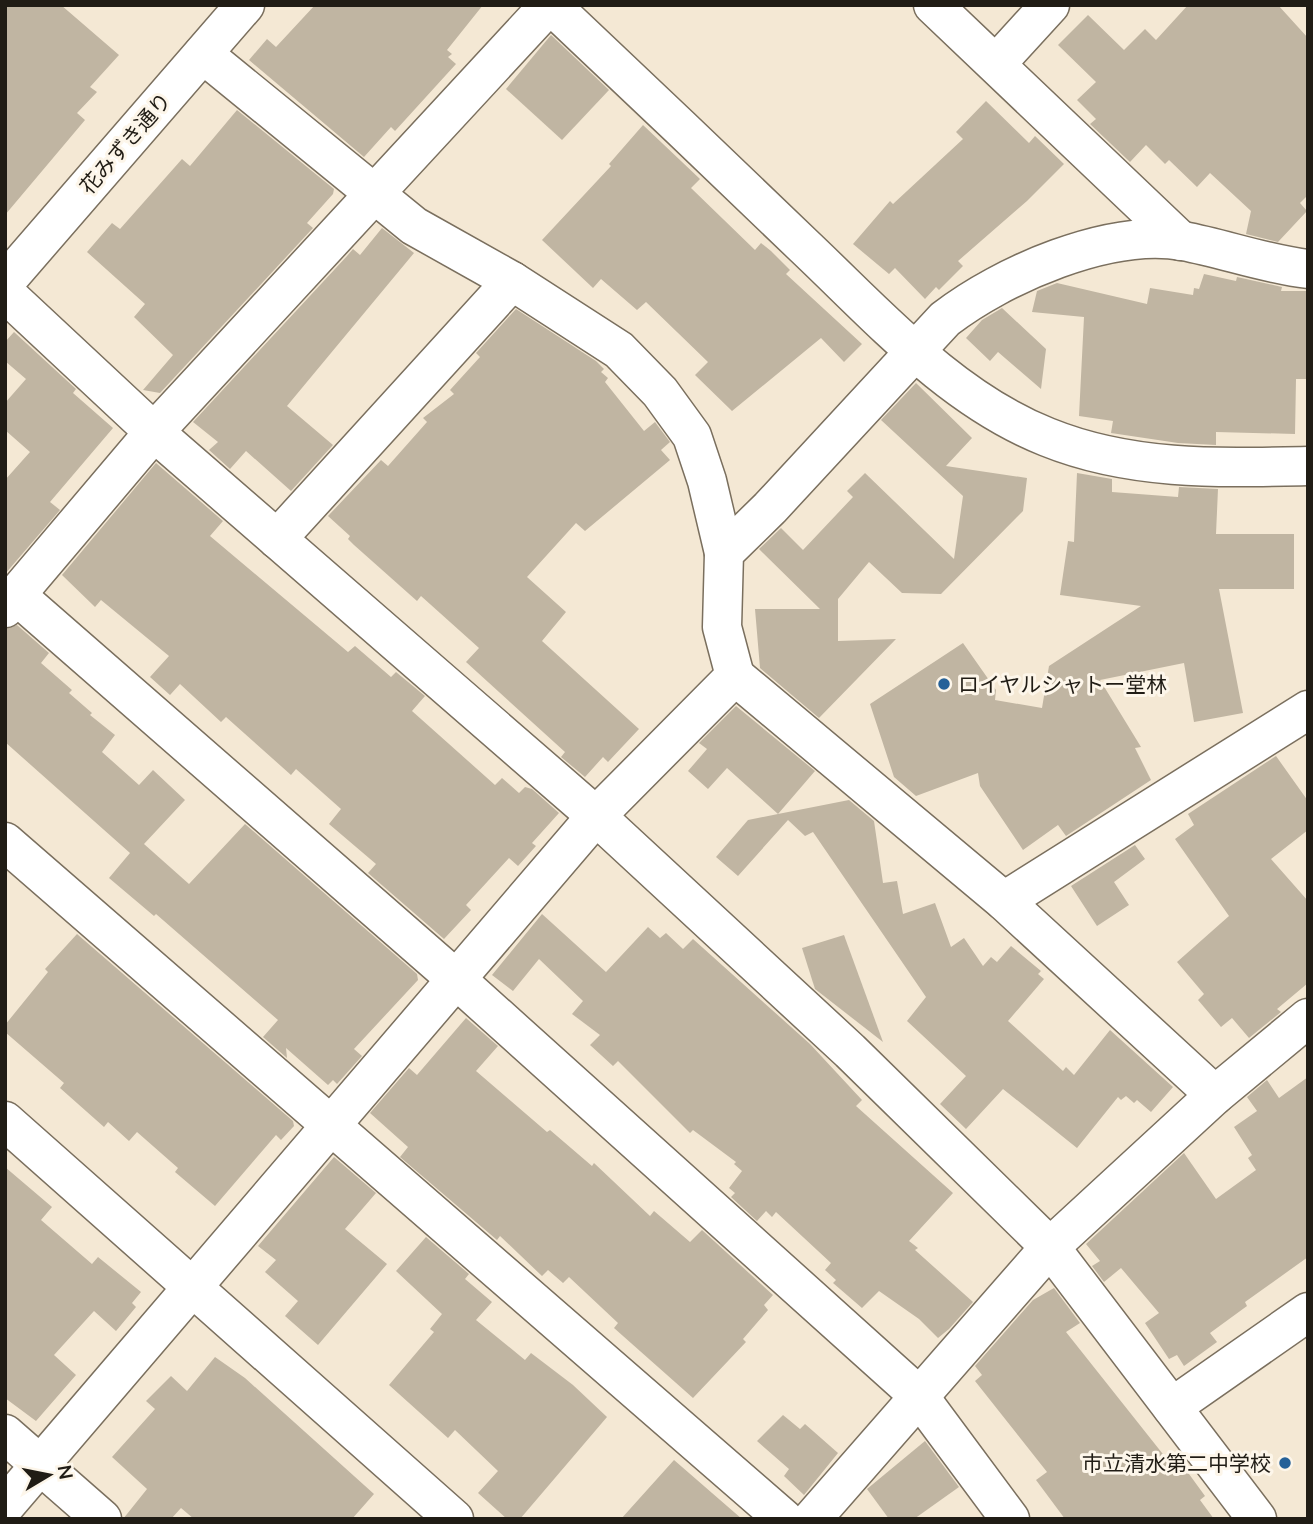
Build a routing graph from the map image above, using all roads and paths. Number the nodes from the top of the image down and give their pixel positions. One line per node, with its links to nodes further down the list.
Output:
1 (245, 5): 5 (street, 花みずき通り)
2 (550, 5): 7 (street); 13 (street)
3 (933, 5): 6 (street)
4 (1050, 5): 6 (street)
5 (203, 54): 7 (street); 11 (street, 花みずき通り)
6 (996, 64): 8 (street)
7 (374, 194): 10 (street); 14 (street)
8 (1181, 241): 9 (street); 13 (street)
9 (1308, 269)
10 (512, 281): 16 (street); 17 (street)
11 (5, 282)
12 (5, 293): 14 (street)
13 (915, 351): 15 (street); 17 (street)
14 (154, 432): 16 (street); 18 (street)
15 (1308, 466)
16 (277, 539): 21 (street)
17 (724, 553): 19 (street)
18 (11, 601): 24 (street)
19 (735, 676): 21 (street); 23 (street)
20 (1308, 710): 23 (street)
21 (596, 816): 24 (street); 29 (street)
22 (5, 842): 28 (street)
23 (1004, 901): 26 (street)
24 (457, 980): 28 (street); 32 (street)
25 (1308, 1018): 26 (street)
26 (1215, 1095): 29 (street)
27 (5, 1121): 30 (street)
28 (331, 1126): 30 (street); 39 (street)
29 (1050, 1247): 32 (street); 33 (street)
30 (194, 1286): 35 (street); 38 (street)
31 (1308, 1312): 33 (street)
32 (918, 1395): 40 (street); 41 (street)
33 (1172, 1407): 42 (street)
34 (5, 1434): 35 (street)
35 (41, 1465): 36 (street); 37 (street)
36 (5, 1506)
37 (102, 1519)
38 (454, 1519)
39 (784, 1519)
40 (812, 1519)
41 (1010, 1519)
42 (1256, 1519)

